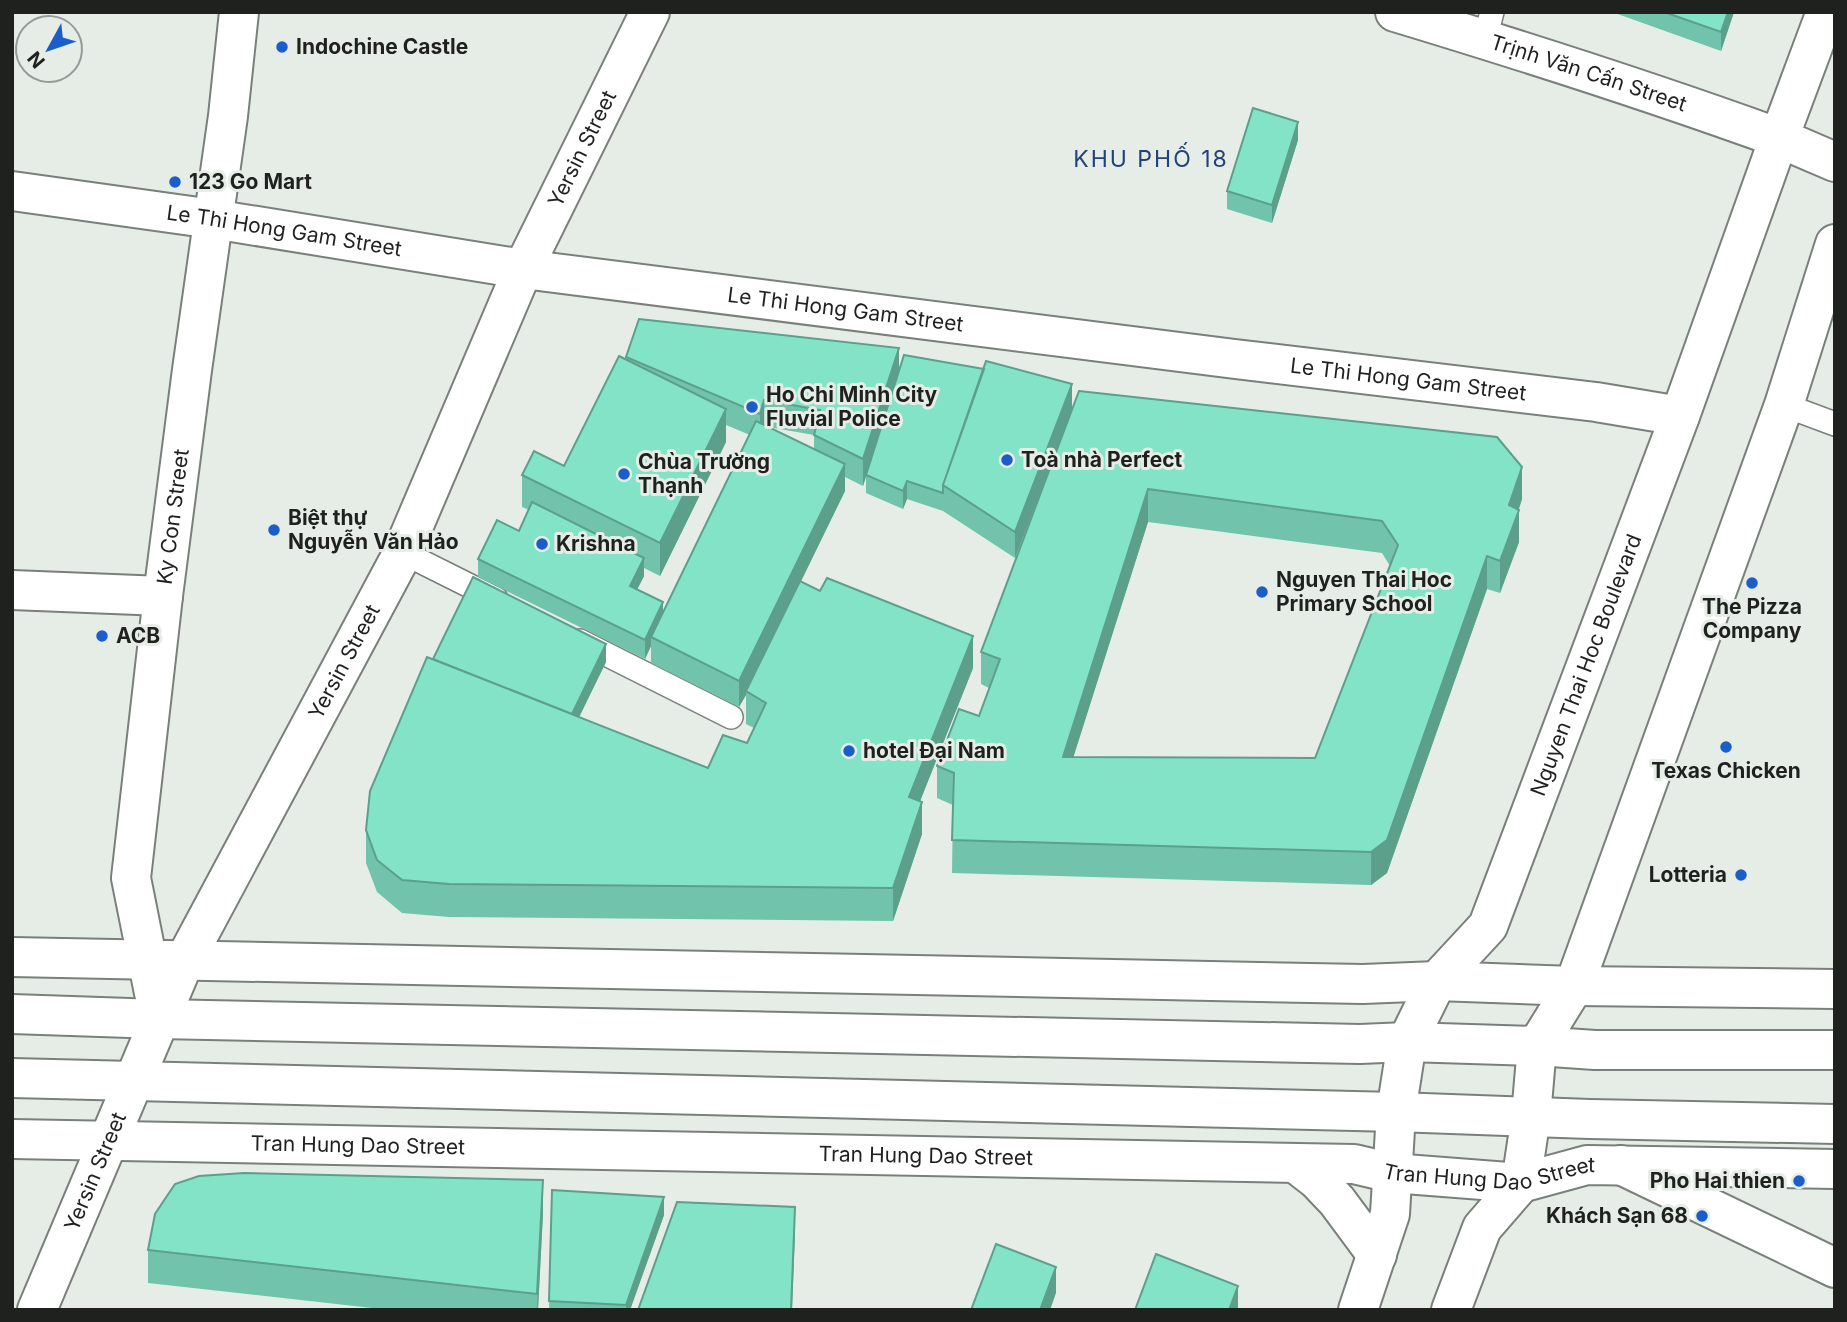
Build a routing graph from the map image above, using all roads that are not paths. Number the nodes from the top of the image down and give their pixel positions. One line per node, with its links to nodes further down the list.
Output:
1 (239, 12): 9 (main road, Ky Con Street)
2 (650, 12): 11 (main road, Yersin Street)
3 (1395, 12): 5 (main road, Trịnh Văn Cấn Street)
4 (1826, 12): 6 (main road, Nguyen Thai Hoc Boulevard)
5 (1473, 23): 6 (main road, Trịnh Văn Cấn Street)
6 (1779, 138): 7 (main road, Trịnh Văn Cấn Street); 13 (main road, Nguyen Thai Hoc Boulevard)
7 (1835, 162)
8 (12, 191): 9 (main road, Le Thi Hong Gam Street)
9 (213, 219): 11 (main road, Le Thi Hong Gam Street); 17 (main road, Ky Con Street)
10 (1835, 244): 12 (main road)
11 (523, 268): 13 (main road, Le Thi Hong Gam Street); 15 (main road, Yersin Street)
12 (1784, 405): 14 (lane); 27 (main road)
13 (1680, 416): 26 (main road, Nguyen Thai Hoc Boulevard)
14 (1835, 424)
15 (402, 552): 18 (lane); 22 (main road, Yersin Street)
16 (12, 590): 17 (main road)
17 (163, 596): 22 (main road, Ky Con Street)
18 (512, 607)
19 (561, 631): 20 (lane)
20 (731, 717)
21 (12, 957): 22 (main road)
22 (166, 961): 23 (main road); 30 (main road, Yersin Street)
23 (465, 967): 24 (main road); 31 (main road)
24 (894, 975): 25 (main road); 32 (main road)
25 (1142, 980): 26 (main road); 33 (main road)
26 (1437, 981): 27 (main road); 34 (main road, Nguyen Thai Hoc Boulevard)
27 (1574, 986): 28 (main road); 35 (main road)
28 (1835, 989)
29 (12, 1014): 30 (main road)
30 (159, 1019): 31 (main road); 38 (main road, Yersin Street)
31 (465, 1025): 32 (main road)
32 (894, 1034): 33 (main road)
33 (1143, 1040): 34 (main road)
34 (1407, 1041): 35 (main road); 42 (main road, Nguyen Thai Hoc Boulevard)
35 (1537, 1046): 36 (main road); 43 (main road)
36 (1835, 1050)
37 (12, 1078): 38 (main road)
38 (134, 1081): 39 (main road); 46 (main road, Yersin Street)
39 (469, 1089): 40 (main road); 47 (main road)
40 (896, 1100): 41 (main road); 48 (main road)
41 (1143, 1106): 42 (main road); 49 (main road)
42 (1396, 1112): 43 (main road); 53 (main road, Nguyen Thai Hoc Boulevard)
43 (1531, 1116): 44 (main road); 54 (main road)
44 (1835, 1124)
45 (12, 1139): 46 (main road, Tran Hung Dao Street)
46 (107, 1140): 47 (main road, Tran Hung Dao Street); 57 (main road, Yersin Street)
47 (469, 1147): 48 (main road, Tran Hung Dao Street)
48 (898, 1155): 49 (main road, Tran Hung Dao Street)
49 (1147, 1160): 50 (main road, Tran Hung Dao Street)
50 (1295, 1163): 53 (main road, Tran Hung Dao Street); 55 (main road)
51 (1621, 1165): 52 (main road, Tran Hung Dao Street); 54 (main road, Tran Hung Dao Street); 56 (main road)
52 (1835, 1169)
53 (1392, 1173): 54 (main road, Tran Hung Dao Street); 55 (main road, Nguyen Thai Hoc Boulevard)
54 (1521, 1183): 59 (main road)
55 (1377, 1255): 58 (main road, Nguyen Thai Hoc Boulevard)
56 (1835, 1268)
57 (42, 1308)
58 (1358, 1310)
59 (1451, 1310)

